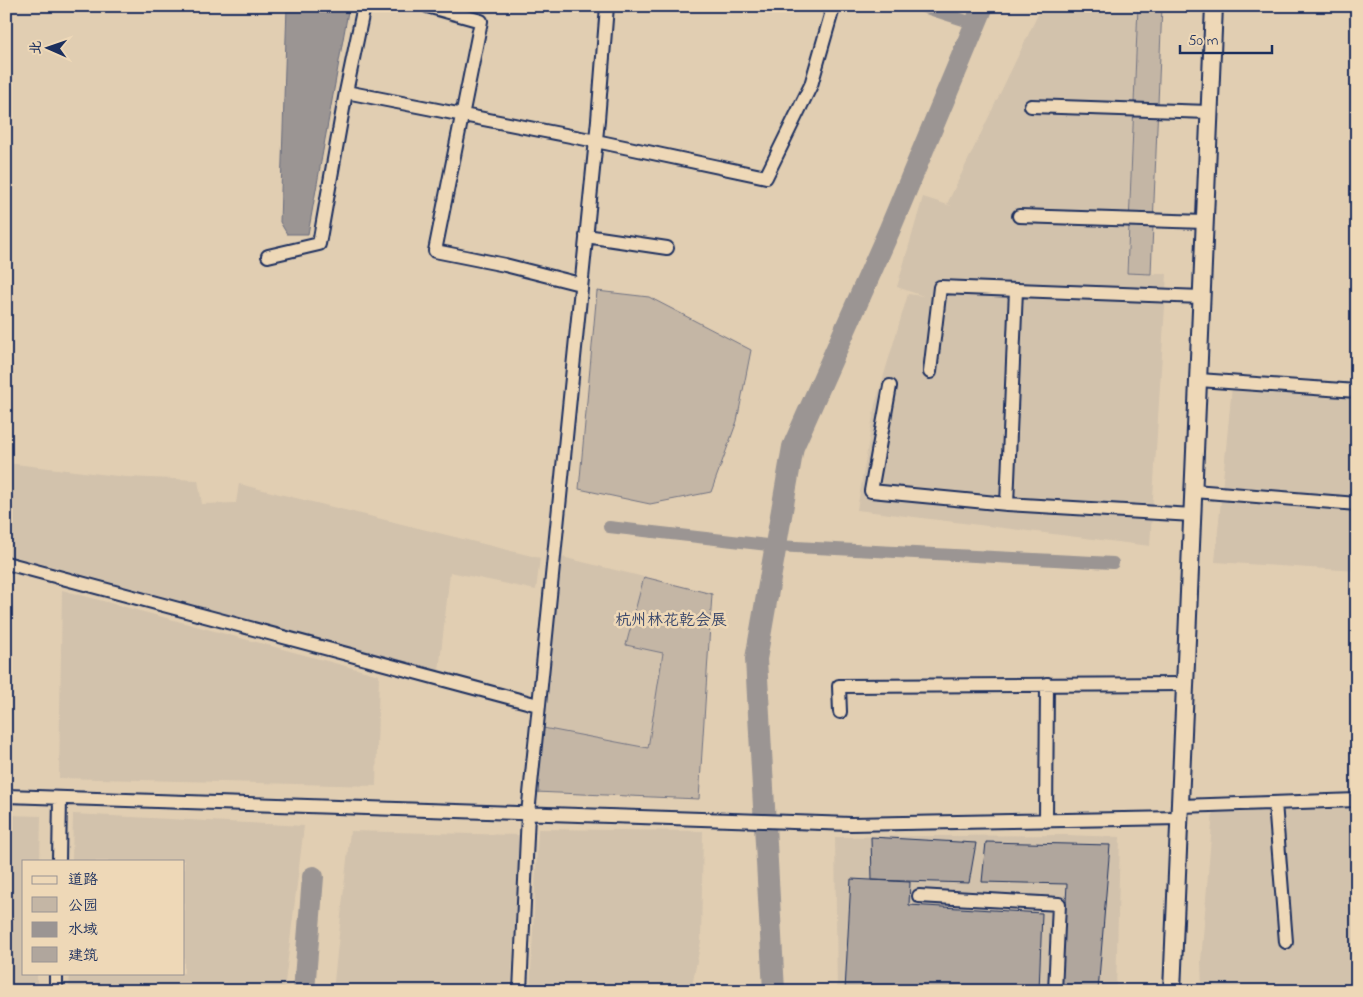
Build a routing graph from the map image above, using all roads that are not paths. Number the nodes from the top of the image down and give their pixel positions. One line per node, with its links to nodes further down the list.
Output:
1 (364, 6): 6 (street)
2 (427, 6): 9 (street)
3 (607, 6): 10 (street)
4 (831, 6): 10 (street)
5 (1214, 6): 8 (main road)
6 (346, 92): 9 (street); 15 (street)
7 (1030, 106): 8 (street)
8 (1209, 112): 12 (main road)
9 (462, 116): 10 (street); 16 (street)
10 (596, 141): 13 (street)
11 (1019, 216): 12 (street)
12 (1205, 222): 18 (main road)
13 (586, 236): 14 (street); 16 (street)
14 (667, 248)
15 (268, 256)
16 (580, 284): 30 (street)
17 (1016, 290): 18 (street); 19 (street); 24 (street)
18 (1202, 297): 20 (main road)
19 (930, 372)
20 (1198, 380): 22 (street); 23 (main road)
21 (890, 386): 24 (street)
22 (1357, 391)
23 (1194, 492): 25 (street); 26 (main road)
24 (1007, 504): 26 (street)
25 (1357, 504)
26 (1193, 514): 29 (main road)
27 (6, 564): 30 (street)
28 (1047, 684): 29 (street); 31 (street); 38 (street)
29 (1186, 684): 36 (main road)
30 (538, 706): 37 (street)
31 (840, 712)
32 (6, 796): 33 (street)
33 (60, 798): 37 (street); 39 (street)
34 (1357, 800): 35 (street)
35 (1275, 803): 36 (street); 41 (street)
36 (1180, 812): 38 (street); 46 (main road)
37 (528, 814): 38 (street); 44 (street)
38 (1046, 821)
39 (59, 860)
40 (919, 896): 45 (street)
41 (1286, 942)
42 (56, 974): 43 (street)
43 (56, 991)
44 (520, 991)
45 (1055, 991)
46 (1172, 991)

